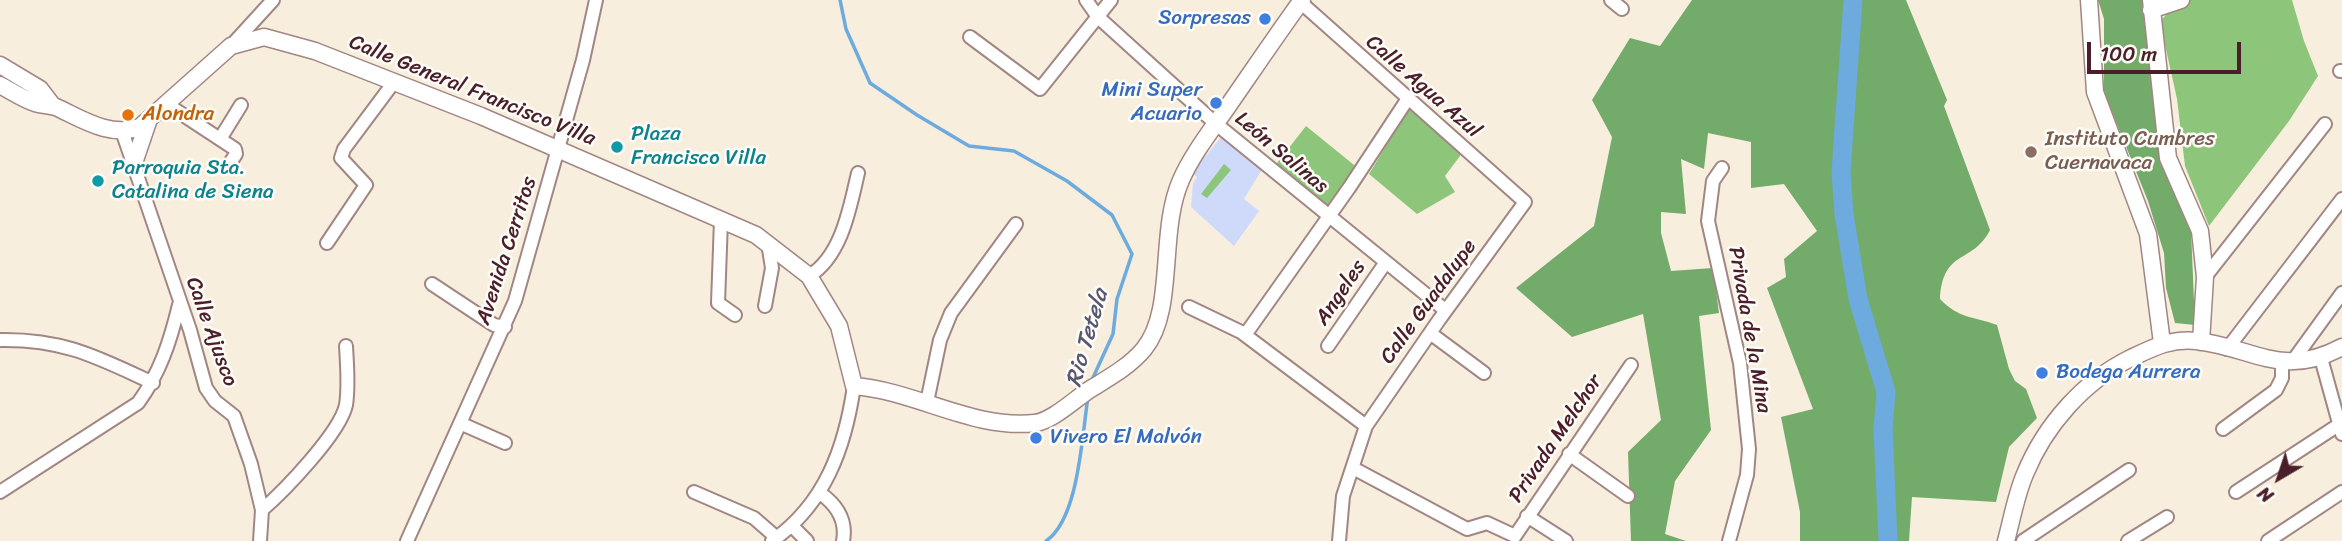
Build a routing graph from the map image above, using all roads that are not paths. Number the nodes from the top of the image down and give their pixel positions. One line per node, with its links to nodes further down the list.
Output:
1 (273, 0): 13 (street)
2 (596, 0): 27 (street, Avenida Cerritos)
3 (1086, 0): 11 (street, León Salinas)
4 (1111, 0): 11 (street)
5 (1611, 0): 10 (street)
6 (2089, 0): 54 (street)
7 (2181, 0): 9 (street)
8 (1300, 1): 18 (street, Calle Agua Azul); 23 (street)
9 (2151, 5): 41 (street)
10 (1622, 9)
11 (1098, 17): 12 (street); 23 (street, León Salinas)
12 (970, 37)
13 (231, 46): 16 (street, Calle General Francisco Villa); 19 (street, Calle General Francisco Villa)
14 (0, 65): 21 (street)
15 (0, 77): 21 (street)
16 (394, 82): 27 (street, Calle General Francisco Villa); 37 (street)
17 (0, 85): 21 (street)
18 (1407, 100): 33 (street, Calle Agua Azul); 34 (street)
19 (165, 103): 22 (street, Calle General Francisco Villa); 26 (street)
20 (241, 105): 26 (street)
21 (53, 106): 25 (street)
22 (149, 119): 25 (street, Calle General Francisco Villa); 28 (street)
23 (1215, 123): 34 (street, León Salinas); 65 (street)
24 (2325, 124): 41 (street)
25 (122, 131): 28 (street, Calle Ajusco)
26 (220, 139): 29 (street)
27 (559, 150): 35 (street, Calle General Francisco Villa); 49 (street, Avenida Cerritos)
28 (132, 166): 44 (street, Calle Ajusco)
29 (228, 166)
30 (1722, 168): 94 (street, Privada de la Mina)
31 (858, 173): 40 (street)
32 (2342, 199): 58 (street)
33 (1525, 202): 47 (street, Calle Guadalupe)
34 (1328, 217): 39 (street, León Salinas); 51 (street)
35 (721, 219): 38 (street, Calle General Francisco Villa); 48 (street)
36 (1016, 224): 65 (street)
37 (327, 243)
38 (768, 243): 40 (street, Calle General Francisco Villa); 45 (street)
39 (1386, 262): 47 (street, León Salinas); 56 (street, Angeles)
40 (809, 276): 64 (street, Calle General Francisco Villa)
41 (2204, 277): 53 (street)
42 (432, 284): 49 (street)
43 (2342, 293): 60 (street)
44 (179, 306): 63 (street); 81 (street, Calle Ajusco)
45 (765, 306)
46 (1189, 307): 51 (street)
47 (1446, 310): 50 (street, Calle Guadalupe)
48 (735, 315)
49 (505, 327): 67 (street, Avenida Cerritos)
50 (1430, 333): 62 (street); 68 (street, Calle Guadalupe)
51 (1245, 335): 68 (street)
52 (0, 340): 63 (street)
53 (2201, 342): 54 (street); 58 (street)
54 (2162, 343): 95 (street)
55 (346, 346): 81 (street)
56 (1328, 346)
57 (2342, 347): 59 (street)
58 (2227, 349): 60 (street)
59 (2320, 359): 60 (street); 66 (street)
60 (2287, 362): 69 (street)
61 (1630, 365): 72 (street, Privada Melchor)
62 (1484, 373)
63 (153, 383): 75 (street)
64 (854, 386): 65 (street); 79 (street)
65 (927, 402)
66 (2339, 407): 70 (street)
67 (462, 424): 71 (street); 88 (street, Avenida Cerritos)
68 (1366, 426): 73 (street, Calle Guadalupe)
69 (2223, 429)
70 (2341, 429): 77 (street)
71 (505, 443)
72 (1569, 454): 80 (street); 82 (street, Privada Melchor)
73 (1353, 468): 85 (street); 92 (street, Calle Guadalupe)
74 (2129, 470): 96 (street)
75 (0, 492)
76 (694, 492): 87 (street)
77 (2236, 492)
78 (2342, 492): 98 (street)
79 (820, 493): 84 (street); 91 (street)
80 (1628, 496)
81 (262, 510): 89 (street, Calle Ajusco)
82 (1527, 516): 86 (street, Privada Melchor); 93 (street)
83 (2167, 517): 97 (street)
84 (793, 527): 87 (street); 90 (street)
85 (1463, 535): 86 (street)
86 (1515, 538)
87 (775, 539)
88 (411, 540)
89 (260, 541)
90 (807, 541)
91 (843, 541)
92 (1339, 541)
93 (1566, 541)
94 (1729, 541)
95 (2006, 541)
96 (2023, 541)
97 (2128, 541)
98 (2268, 541)

